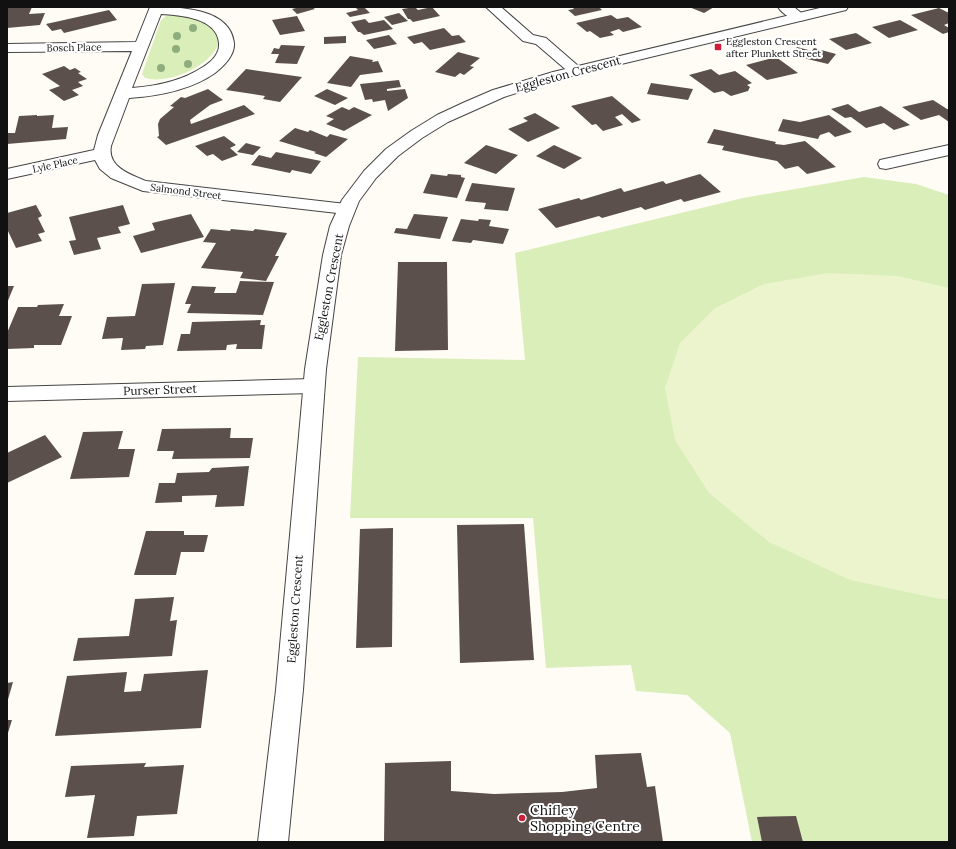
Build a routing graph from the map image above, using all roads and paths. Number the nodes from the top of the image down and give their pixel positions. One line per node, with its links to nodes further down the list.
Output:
1 (493, 7): 7 (street)
2 (841, 7): 4 (street, Eggleston Crescent)
3 (156, 8): 5 (street); 8 (street)
4 (792, 12): 7 (street, Eggleston Crescent)
5 (140, 46): 6 (street, Bosch Place); 8 (street)
6 (7, 48)
7 (568, 73): 13 (street, Eggleston Crescent)
8 (122, 94): 10 (street)
9 (949, 150): 11 (street)
10 (102, 153): 12 (street, Lyle Place); 13 (street, Salmond Street)
11 (886, 164)
12 (7, 174)
13 (346, 209): 14 (street, Eggleston Crescent)
14 (313, 386): 15 (street, Purser Street); 16 (street, Eggleston Crescent)
15 (7, 394)
16 (273, 842)

